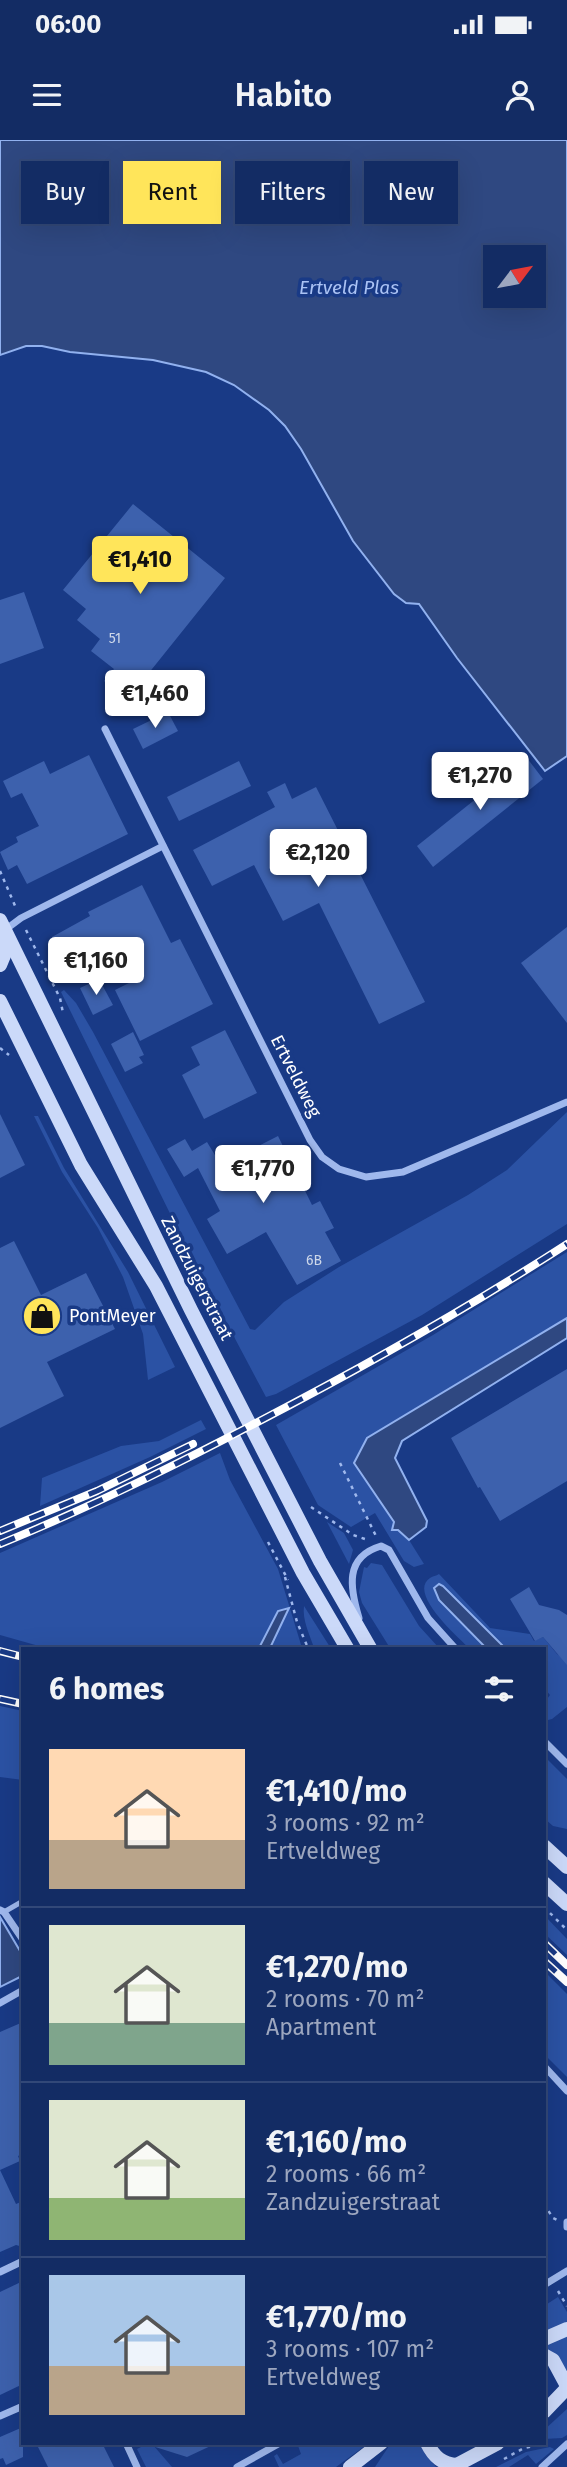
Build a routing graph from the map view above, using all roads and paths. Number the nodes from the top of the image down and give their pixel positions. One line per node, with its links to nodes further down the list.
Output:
1 (105, 729): 2 (street, Ertveldweg)
2 (163, 846): 5 (street); 10 (street, Ertveldweg)
3 (5, 883): 4 (path)
4 (0, 885)
5 (2, 928): 6 (main road); 15 (main road, Zandzuigerstraat)
6 (0, 965)
7 (0, 1001): 17 (main road)
8 (0, 1048): 9 (path)
9 (14, 1060)
10 (567, 1102)
11 (340, 1463): 14 (path)
12 (306, 1504): 14 (path)
13 (265, 1536): 16 (path)
14 (381, 1546): 15 (street); 18 (street)
15 (368, 1646)
16 (308, 1647)
17 (345, 1647)
18 (454, 1647)
19 (546, 1743): 20 (street)
20 (567, 1764)
21 (546, 1848): 22 (main road)
22 (567, 1867)
23 (546, 1885): 25 (main road)
24 (21, 1902): 27 (lane)
25 (567, 1904)
26 (546, 1909): 28 (path)
27 (2, 1911): 29 (street)
28 (567, 1930)
29 (21, 1937)
30 (21, 1991): 31 (street)
31 (0, 2003)
32 (546, 2068): 33 (street)
33 (567, 2091)
34 (546, 2207): 35 (path)
35 (567, 2224)
36 (21, 2263): 38 (street)
37 (567, 2271): 39 (street)
38 (0, 2272)
39 (548, 2283): 40 (path)
40 (567, 2306)
41 (567, 2329): 42 (main road)
42 (546, 2338)
43 (546, 2355): 44 (main road)
44 (567, 2387): 46 (main road)
45 (21, 2407): 47 (street)
46 (546, 2410)
47 (0, 2416)
48 (546, 2443): 55 (path)
49 (127, 2445): 58 (street)
50 (276, 2445): 59 (street)
51 (378, 2445): 60 (main road)
52 (428, 2445): 57 (main road)
53 (494, 2445): 57 (main road)
54 (534, 2445): 56 (path)
55 (566, 2445): 61 (street)
56 (500, 2461)
57 (455, 2466)
58 (137, 2467)
59 (237, 2467)
60 (350, 2467)
61 (542, 2467)

